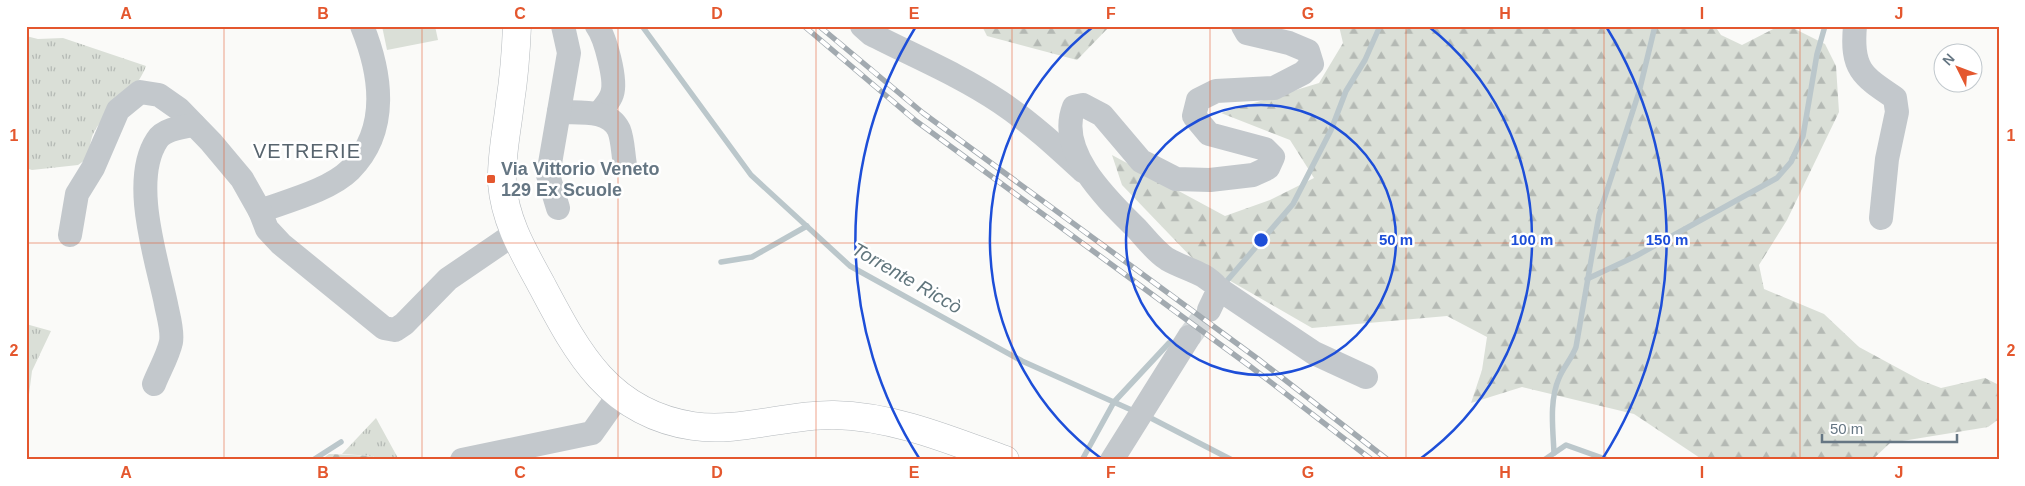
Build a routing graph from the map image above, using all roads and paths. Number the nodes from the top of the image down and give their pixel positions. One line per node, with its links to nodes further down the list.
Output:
1 (362, 26): 14 (street)
2 (517, 26): 16 (main road)
3 (563, 26): 8 (street)
4 (597, 26): 9 (street)
5 (862, 26): 12 (street)
6 (1243, 26): 12 (street)
7 (1856, 26): 15 (street)
8 (559, 112): 9 (street); 13 (street)
9 (599, 114): 11 (street)
10 (194, 125): 14 (street); 17 (street); 22 (street)
11 (625, 165)
12 (1086, 174): 18 (street)
13 (558, 208)
14 (260, 211): 16 (street)
15 (1881, 218)
16 (514, 234): 23 (main road)
17 (70, 235)
18 (1219, 289): 19 (street); 21 (street)
19 (1209, 310)
20 (1189, 337): 26 (street)
21 (1366, 377)
22 (154, 384)
23 (619, 395): 24 (street); 25 (main road)
24 (462, 460)
25 (1005, 460)
26 (1112, 460)

